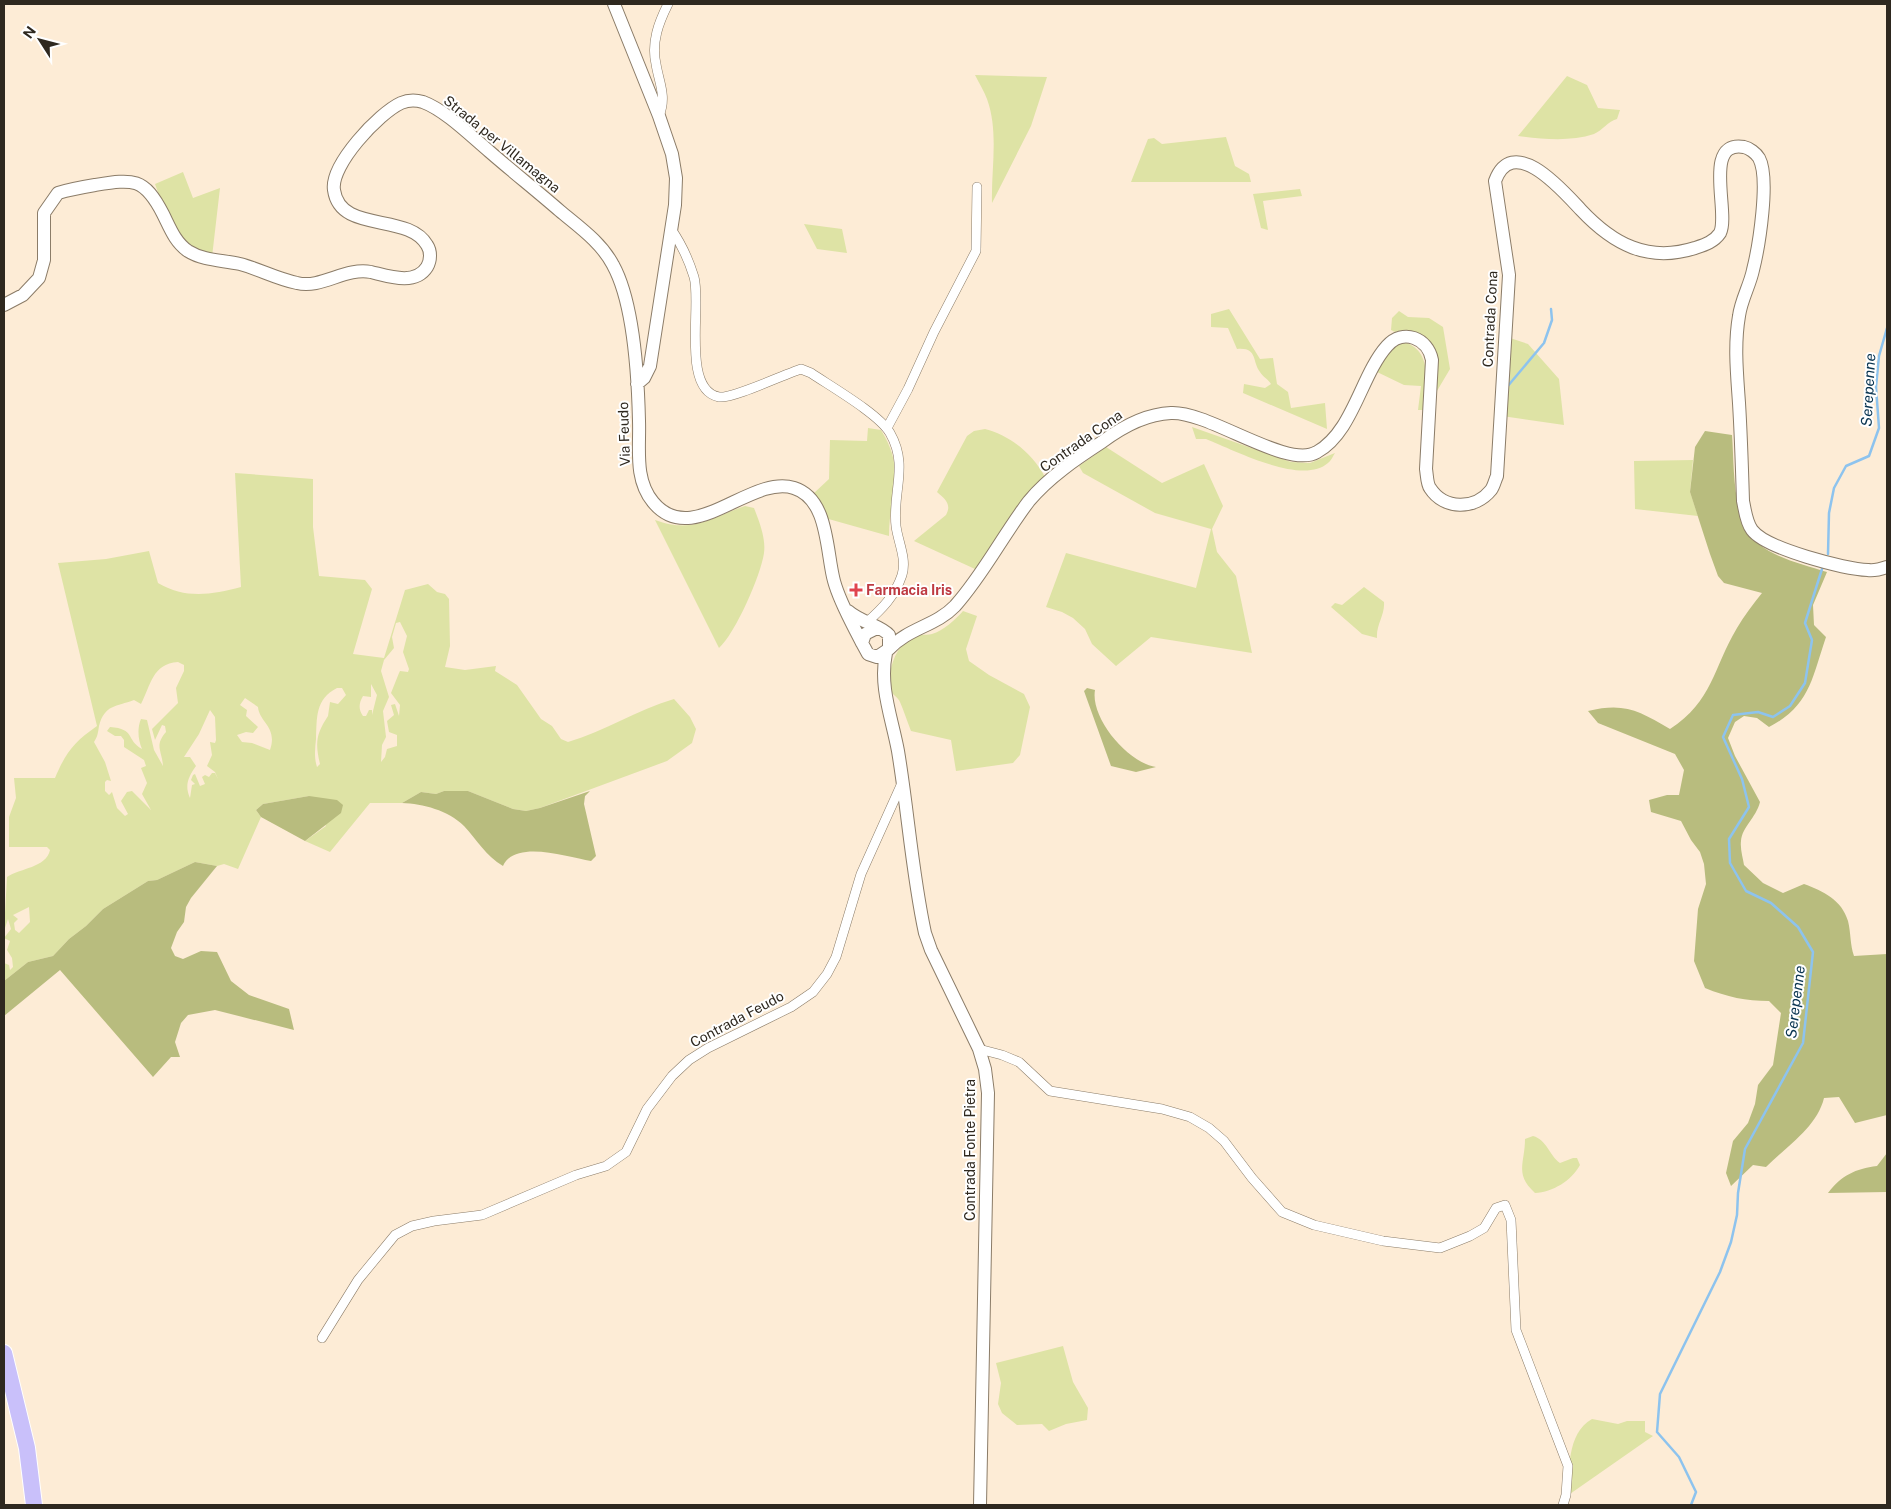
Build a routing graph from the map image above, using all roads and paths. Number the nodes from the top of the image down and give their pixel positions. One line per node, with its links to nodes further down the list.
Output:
1 (614, 4): 3 (main road, Via Feudo)
2 (668, 4): 3 (street)
3 (659, 116): 5 (main road, Via Feudo)
4 (977, 187): 8 (street)
5 (671, 229): 7 (main road, Via Feudo); 8 (street)
6 (4, 305): 7 (main road, Strada per Villamagna)
7 (637, 384): 10 (main road, Via Feudo)
8 (887, 428): 12 (street)
9 (1887, 567): 11 (main road, Contrada Cona)
10 (843, 605): 12 (main road); 13 (main road, Via Feudo)
11 (922, 626): 12 (main road, Contrada Cona); 14 (main road, Contrada Cona)
12 (876, 627): 13 (main road); 14 (main road)
13 (865, 648): 14 (main road); 15 (main road, Via Feudo)
14 (888, 651): 15 (main road)
15 (885, 692): 16 (main road, Contrada Fonte Pietra)
16 (902, 783): 17 (main road, Contrada Fonte Pietra); 18 (street, Contrada Feudo)
17 (979, 1049): 21 (main road, Contrada Fonte Pietra); 22 (street)
18 (322, 1338)
19 (4, 1353): 20 (highway)
20 (34, 1505)
21 (980, 1505)
22 (1563, 1505)

